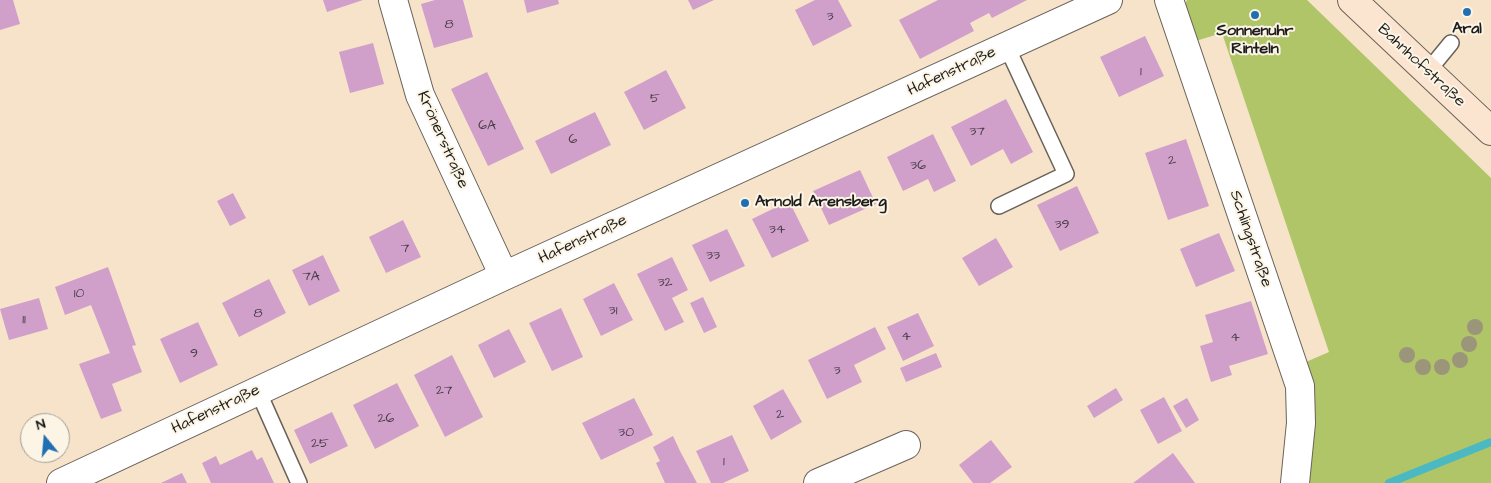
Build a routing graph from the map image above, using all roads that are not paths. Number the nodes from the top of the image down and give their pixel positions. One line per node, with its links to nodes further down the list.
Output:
1 (393, 0): 10 (street, Krönerstraße)
2 (1108, 0): 6 (street, Hafenstraße)
3 (1169, 0): 16 (street, Schlingstraße)
4 (1352, 0): 7 (main road, Bahnhofstraße)
5 (1451, 43): 7 (lane)
6 (1007, 47): 9 (lane); 10 (street, Hafenstraße)
7 (1428, 71): 8 (main road, Bahnhofstraße)
8 (1491, 131)
9 (999, 206)
10 (504, 276): 11 (street, Hafenstraße)
11 (258, 391): 13 (street, Hafenstraße); 14 (lane)
12 (906, 445): 15 (street)
13 (61, 483)
14 (299, 483)
15 (818, 483)
16 (1295, 483)

